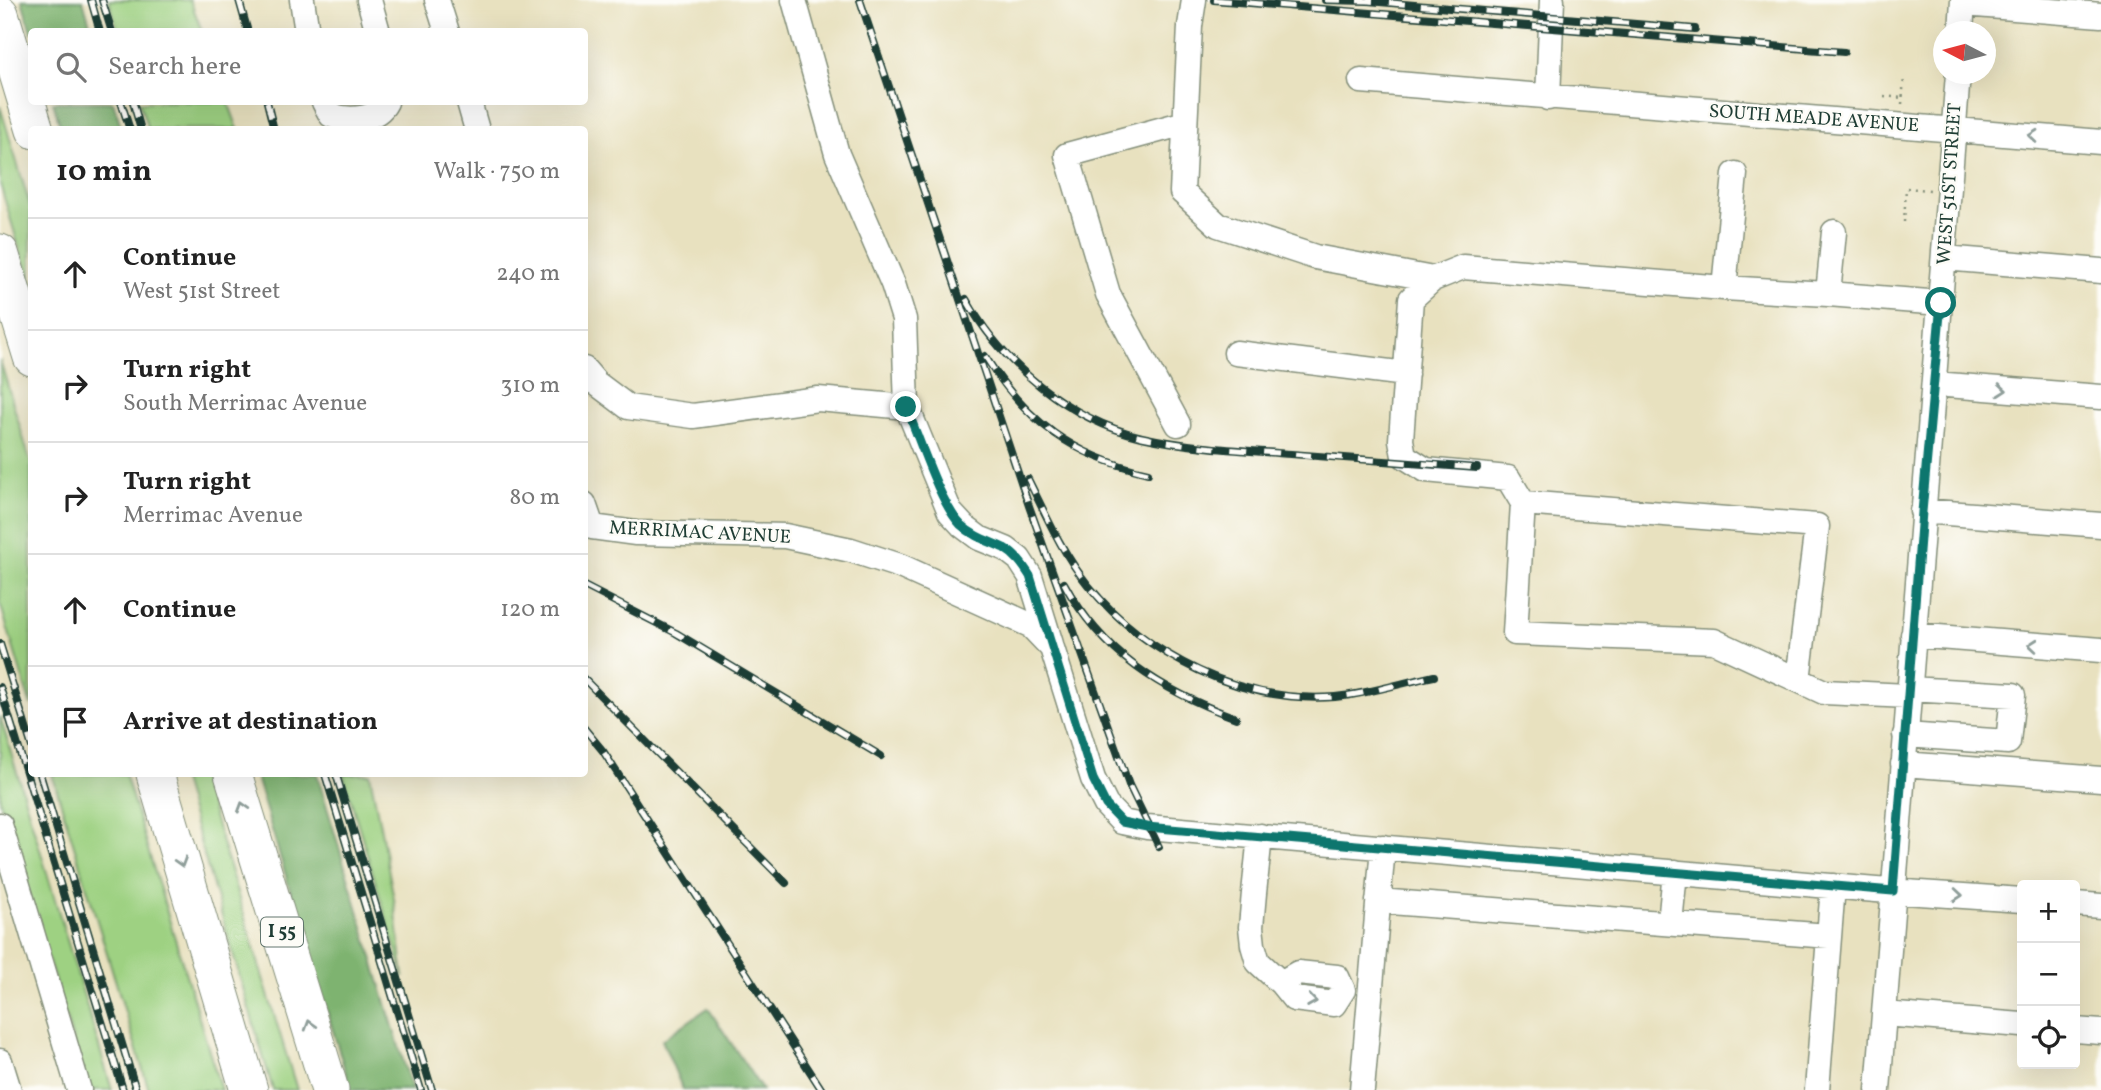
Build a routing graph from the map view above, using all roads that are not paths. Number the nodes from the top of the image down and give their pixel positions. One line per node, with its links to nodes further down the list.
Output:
1 (302, 0): 11 (street)
2 (369, 0): 12 (street)
3 (437, 0): 13 (street)
4 (794, 0): 40 (street)
5 (1194, 0): 20 (street)
6 (1552, 0): 16 (street)
7 (1963, 2): 9 (street); 10 (street)
8 (0, 14): 21 (highway)
9 (2101, 15)
10 (1962, 21)
11 (306, 28)
12 (377, 28)
13 (446, 28)
14 (1361, 81): 16 (street, SOUTH MEADE AVENUE)
15 (1957, 84): 23 (street, WEST 51ST STREET)
16 (1558, 99): 23 (street, SOUTH MEADE AVENUE)
17 (384, 105): 19 (street)
18 (470, 105): 22 (street)
19 (334, 117)
20 (1185, 124): 30 (street); 41 (street)
21 (34, 126)
22 (476, 126)
23 (1954, 130): 24 (street, SOUTH MEADE AVENUE, one-way to 23); 28 (street, WEST 51ST STREET)
24 (2101, 142)
25 (1735, 174): 31 (street)
26 (1834, 232): 32 (street)
27 (0, 253): 34 (highway)
28 (1944, 258): 29 (street); 33 (street, WEST 51ST STREET)
29 (2101, 271)
30 (1433, 279): 31 (street); 37 (street)
31 (1724, 288): 32 (street)
32 (1828, 294): 33 (street)
33 (1941, 303): 38 (street, WEST 51ST STREET)
34 (28, 344)
35 (1236, 353): 37 (street)
36 (588, 374): 40 (street)
37 (1406, 374): 42 (street)
38 (1934, 384): 39 (street, one-way to 39); 43 (street, WEST 51ST STREET)
39 (2101, 397)
40 (906, 407): 47 (street)
41 (1178, 424)
42 (1523, 503): 49 (street); 49 (street)
43 (1922, 512): 45 (street); 46 (street, WEST 51ST STREET)
44 (588, 518): 47 (street, MERRIMAC AVENUE)
45 (2101, 525)
46 (1913, 635): 48 (street, one-way to 46); 50 (street, WEST 51ST STREET)
47 (1052, 648): 57 (street, MERRIMAC AVENUE)
48 (2101, 650)
49 (1798, 680): 50 (street)
50 (1908, 693): 51 (street, WEST 51ST STREET); 51 (street)
51 (1905, 735): 52 (street, WEST 51ST STREET)
52 (1903, 764): 55 (street); 61 (street, WEST 51ST STREET)
53 (156, 777): 76 (highway, one-way to 76)
54 (234, 777): 77 (highway, I 55, one-way to 54)
55 (2101, 779)
56 (0, 825): 75 (street)
57 (1260, 836): 58 (street, MERRIMAC AVENUE); 68 (street)
58 (1383, 847): 59 (street, MERRIMAC AVENUE); 63 (street)
59 (1675, 872): 60 (street, MERRIMAC AVENUE); 66 (street)
60 (1833, 886): 61 (street, MERRIMAC AVENUE); 67 (street)
61 (1893, 891): 62 (street, MERRIMAC AVENUE, one-way to 62); 69 (street, WEST 51ST STREET)
62 (2017, 900)
63 (1378, 901): 66 (street); 68 (street)
64 (2080, 904): 65 (street)
65 (2101, 906)
66 (1670, 923): 67 (street)
67 (1829, 936): 79 (street)
68 (1370, 993): 78 (street)
69 (1884, 1014): 70 (street); 80 (street, WEST 51ST STREET)
70 (2017, 1026)
71 (2080, 1030): 72 (street)
72 (2101, 1032)
73 (0, 1061): 74 (street)
74 (9, 1090)
75 (79, 1090)
76 (249, 1090)
77 (330, 1090)
78 (1362, 1090)
79 (1817, 1090)
80 (1878, 1090)

